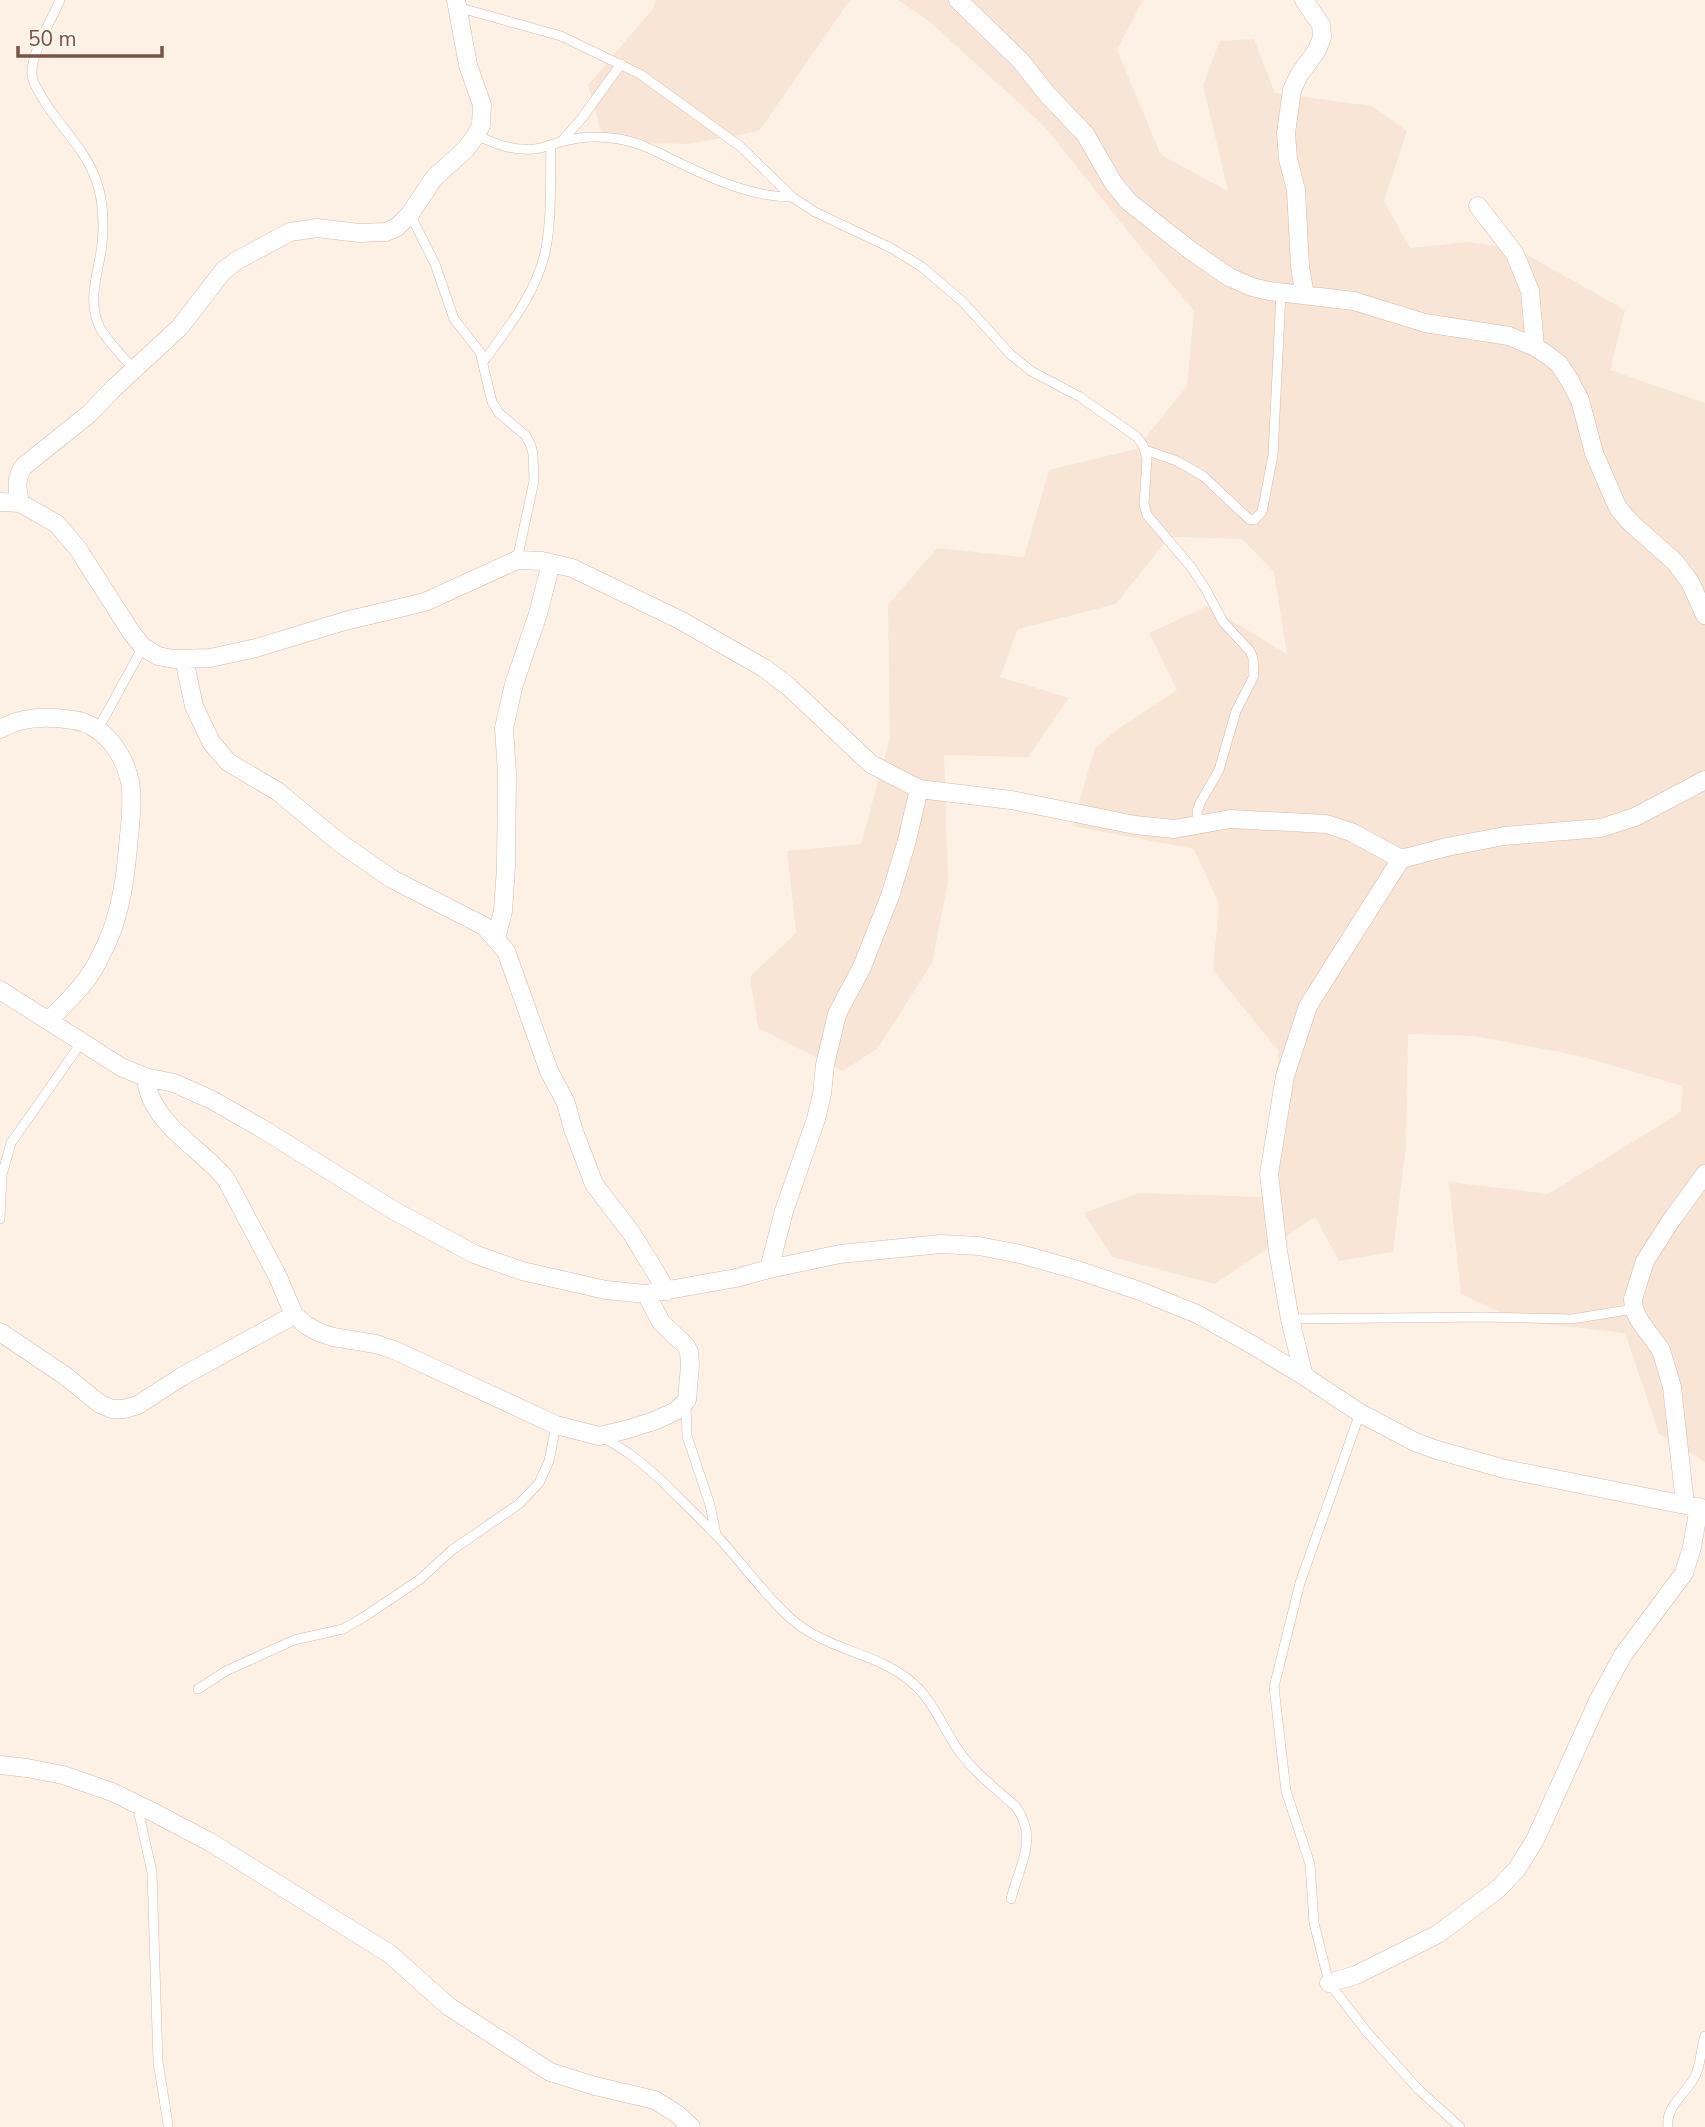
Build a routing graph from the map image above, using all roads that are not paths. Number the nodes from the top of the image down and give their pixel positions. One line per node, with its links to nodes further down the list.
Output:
1 (60, 0): 16 (lane)
2 (958, 0): 12 (street)
3 (1304, 0): 13 (street)
4 (456, 4): 5 (lane); 6 (street)
5 (621, 64): 7 (lane); 9 (lane)
6 (477, 135): 8 (lane); 11 (street)
7 (562, 141): 8 (lane); 9 (lane)
8 (551, 145): 15 (lane)
9 (792, 197): 17 (lane)
10 (1478, 206): 14 (street)
11 (410, 215): 15 (lane); 16 (street)
12 (1281, 293): 13 (street); 17 (lane)
13 (1305, 295): 14 (street)
14 (1535, 346): 22 (street)
15 (483, 362): 20 (lane)
16 (134, 369): 19 (street)
17 (1145, 450): 29 (lane)
18 (0, 502): 19 (street)
19 (20, 503): 23 (street)
20 (517, 560): 21 (street); 24 (street)
21 (551, 563): 28 (street); 31 (street)
22 (1705, 615)
23 (143, 647): 24 (street); 26 (lane)
24 (184, 659): 31 (street)
25 (0, 729): 26 (street)
26 (99, 729): 33 (street)
27 (1705, 780): 30 (street)
28 (919, 789): 29 (street); 38 (street)
29 (1198, 824): 30 (street)
30 (1401, 859): 43 (street)
31 (496, 939): 39 (street)
32 (0, 990): 33 (street)
33 (48, 1021): 34 (street)
34 (81, 1043): 35 (street); 37 (lane)
35 (145, 1077): 40 (street); 42 (street)
36 (1705, 1174): 41 (street)
37 (0, 1219)
38 (769, 1269): 39 (street); 45 (street)
39 (667, 1291): 40 (street)
40 (646, 1294): 46 (street)
41 (1634, 1309): 43 (lane); 50 (street)
42 (295, 1315): 44 (street); 48 (street)
43 (1290, 1319): 45 (street)
44 (0, 1332)
45 (1304, 1376): 47 (street)
46 (687, 1400): 49 (street); 51 (lane)
47 (1360, 1413): 50 (street); 56 (lane)
48 (556, 1425): 49 (street); 52 (lane)
49 (599, 1436): 51 (lane)
50 (1696, 1506): 56 (street)
51 (716, 1535): 55 (lane)
52 (198, 1689)
53 (0, 1765): 54 (street)
54 (136, 1804): 58 (lane); 59 (street)
55 (1010, 1899)
56 (1329, 1983): 60 (lane)
57 (1705, 2036): 61 (lane)
58 (169, 2124)
59 (691, 2127)
60 (1460, 2127)
61 (1668, 2127)

